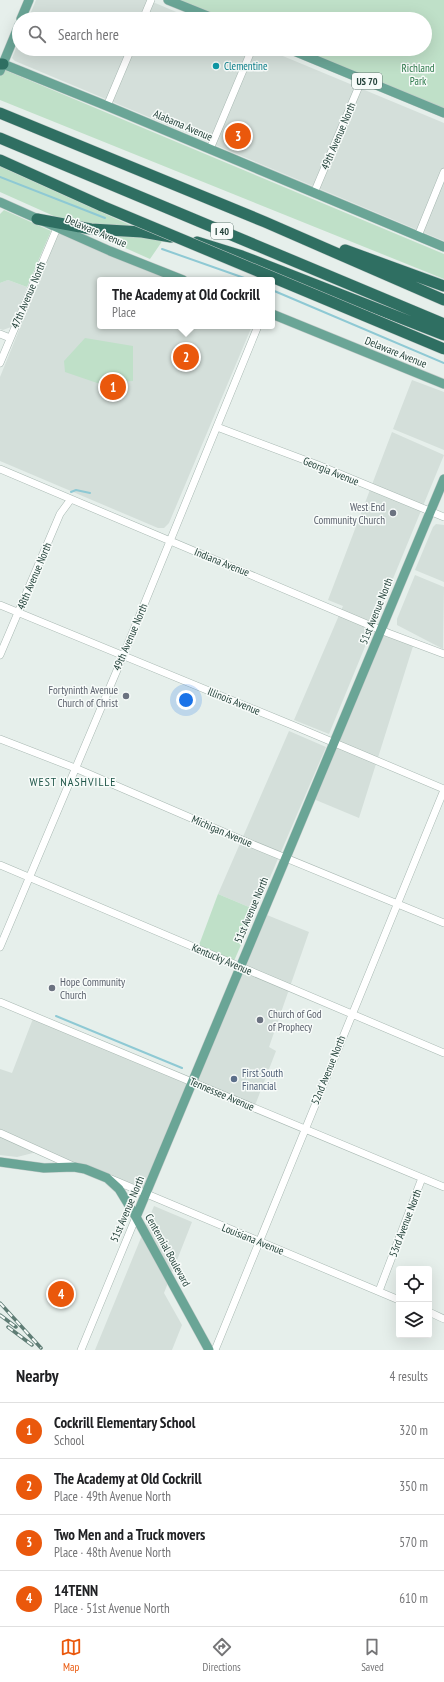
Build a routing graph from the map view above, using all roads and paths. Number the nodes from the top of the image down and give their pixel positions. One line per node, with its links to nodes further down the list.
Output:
1 (29, 0): 4 (main road)
2 (151, 0): 5 (street)
3 (168, 0): 6 (main road)
4 (24, 12)
5 (146, 12)
6 (198, 12)
7 (12, 41): 11 (main road)
8 (128, 56): 13 (street)
9 (249, 56): 17 (street)
10 (306, 56): 12 (main road, US 70)
11 (1, 65): 13 (main road, Alabama Avenue)
12 (362, 79): 14 (main road, US 70); 20 (street, 49th Avenue North)
13 (107, 106): 17 (main road, Alabama Avenue)
14 (444, 113)
15 (4, 115): 23 (highway, I 40)
16 (0, 138): 33 (highway, I 40)
17 (210, 149): 20 (main road, Alabama Avenue)
18 (0, 160): 28 (highway, bridge)
19 (444, 172): 25 (street)
20 (314, 193): 25 (main road, Alabama Avenue)
21 (0, 202): 22 (main road, Delaware Avenue)
22 (37, 218): 24 (main road, Delaware Avenue); 36 (highway)
23 (265, 222): 30 (highway); 31 (highway, I 40)
24 (57, 228): 27 (main road, Delaware Avenue); 37 (street, 47th Avenue North)
25 (418, 236): 26 (main road, Alabama Avenue)
26 (444, 247)
27 (176, 277)
28 (272, 277)
29 (275, 278): 38 (highway, bridge)
30 (444, 286)
31 (444, 300)
32 (275, 315): 40 (main road, Delaware Avenue)
33 (444, 324)
34 (257, 329): 41 (street, 49th Avenue North)
35 (0, 334): 37 (street)
36 (444, 335)
37 (10, 338): 39 (street, 47th Avenue North)
38 (444, 349)
39 (0, 363)
40 (444, 384)
41 (217, 426): 45 (street, Georgia Avenue); 47 (street, 49th Avenue North)
42 (0, 469): 44 (street, Indiana Avenue)
43 (444, 479): 45 (main road, 51st Avenue North)
44 (71, 499): 47 (street, Indiana Avenue); 49 (street, 48th Avenue North)
45 (430, 512): 46 (street, Georgia Avenue); 50 (main road, 51st Avenue North)
46 (444, 518)
47 (169, 540): 50 (street, Indiana Avenue); 53 (street, 49th Avenue North)
48 (0, 605): 49 (street, Illinois Avenue)
49 (18, 612): 52 (street, 48th Avenue North); 53 (street, Illinois Avenue)
50 (382, 630): 51 (street, Indiana Avenue); 55 (main road, 51st Avenue North)
51 (444, 654)
52 (0, 655)
53 (123, 656): 55 (street, Illinois Avenue); 56 (street, 49th Avenue North)
54 (0, 739): 56 (street, Michigan Avenue)
55 (335, 743): 57 (street, Illinois Avenue); 58 (main road, 51st Avenue North)
56 (75, 768): 58 (street, Michigan Avenue); 60 (street, 49th Avenue North)
57 (444, 790): 61 (street, 52nd Avenue North)
58 (286, 858): 61 (street, Michigan Avenue); 64 (main road, 51st Avenue North)
59 (0, 866): 60 (street, Kentucky Avenue)
60 (29, 878): 63 (street, 49th Avenue North); 64 (street, Kentucky Avenue)
61 (397, 903): 62 (street, Michigan Avenue); 66 (street, 52nd Avenue North)
62 (444, 923)
63 (0, 947)
64 (240, 967): 66 (street, Kentucky Avenue); 68 (main road, 51st Avenue North)
65 (0, 1002): 68 (street, Tennessee Avenue)
66 (351, 1014): 67 (street, Kentucky Avenue); 69 (street, 52nd Avenue North)
67 (444, 1053)
68 (193, 1082): 69 (street, Tennessee Avenue); 76 (main road, 51st Avenue North)
69 (305, 1129): 74 (street, Tennessee Avenue); 78 (street, 52nd Avenue North)
70 (0, 1134): 72 (street)
71 (0, 1162): 72 (main road, Centennial Boulevard)
72 (74, 1167): 73 (main road, Centennial Boulevard)
73 (107, 1178): 76 (street, Louisiana Avenue); 77 (main road, Centennial Boulevard)
74 (422, 1178): 75 (street, Tennessee Avenue); 79 (street, 53rd Avenue North)
75 (444, 1187)
76 (146, 1195): 77 (main road, 51st Avenue North); 78 (street, Louisiana Avenue)
77 (136, 1217): 83 (street, 51st Avenue North); 84 (main road, Centennial Boulevard)
78 (259, 1242): 79 (street, Louisiana Avenue); 85 (street, 52nd Avenue North)
79 (379, 1291): 80 (street, Louisiana Avenue)
80 (396, 1299)
81 (432, 1313): 82 (street)
82 (444, 1319)
83 (81, 1350)
84 (209, 1350)
85 (215, 1350)

